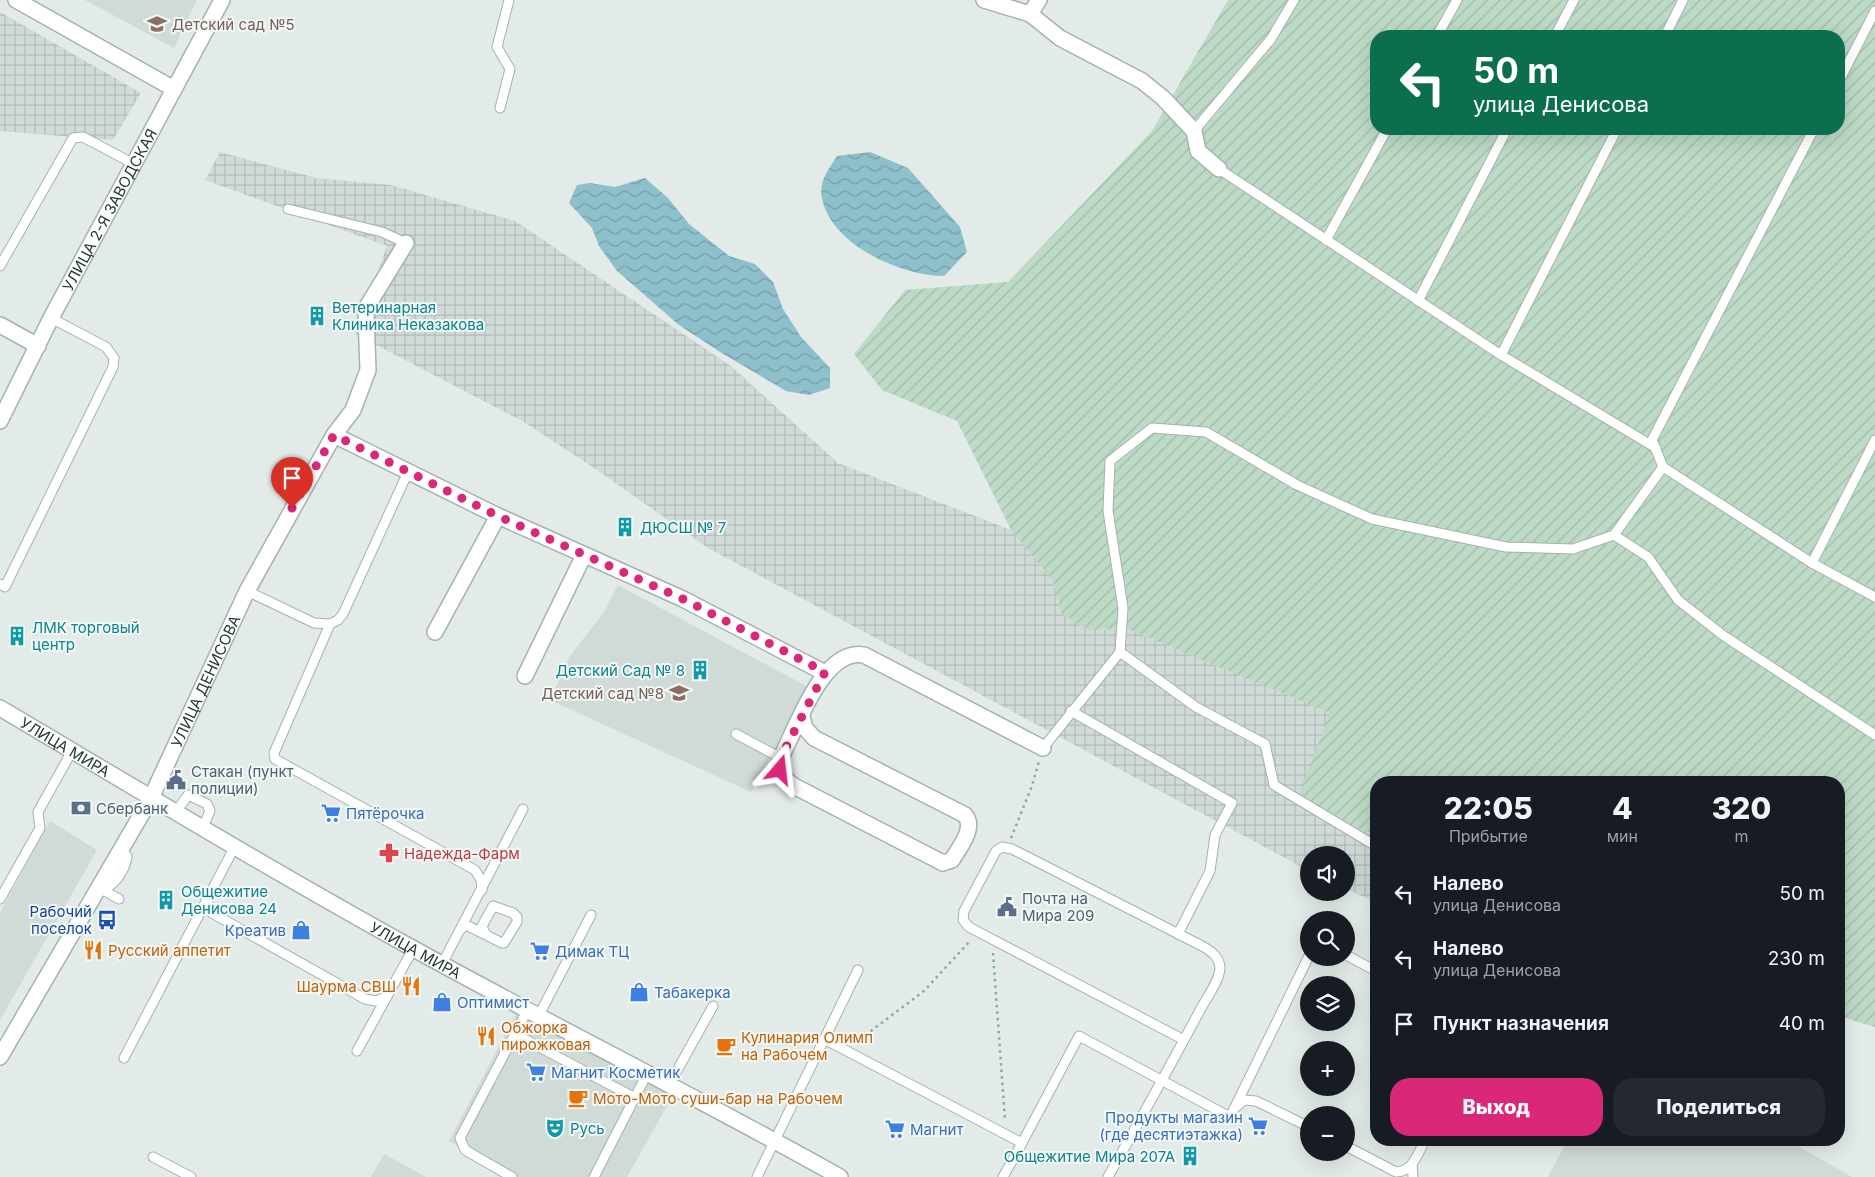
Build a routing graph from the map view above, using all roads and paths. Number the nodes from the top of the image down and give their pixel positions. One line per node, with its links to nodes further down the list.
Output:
1 (16, 0): 16 (street)
2 (222, 0): 16 (street, УЛИЦА 2-Я ЗАВОДСКАЯ)
3 (509, 0): 17 (lane)
4 (984, 0): 11 (street)
5 (1039, 0): 11 (street)
6 (1294, 0): 18 (lane)
7 (1457, 0): 12 (lane)
8 (1574, 0): 13 (lane)
9 (1683, 0): 14 (lane)
10 (1875, 11): 15 (lane)
11 (1030, 14): 18 (street)
12 (1440, 30)
13 (1558, 30)
14 (1668, 30)
15 (1845, 69)
16 (174, 89): 23 (street, УЛИЦА 2-Я ЗАВОДСКАЯ)
17 (500, 108)
18 (1194, 131): 24 (street)
19 (1383, 135): 26 (lane)
20 (1504, 135): 29 (lane)
21 (1614, 135): 33 (lane)
22 (1811, 135): 37 (lane)
23 (134, 164): 28 (lane); 30 (street, УЛИЦА 2-Я ЗАВОДСКАЯ)
24 (1219, 169): 26 (lane)
25 (288, 209): 27 (lane)
26 (1326, 240): 29 (lane)
27 (406, 244): 35 (street, УЛИЦА ДЕНИСОВА)
28 (0, 266)
29 (1418, 301): 33 (lane)
30 (51, 318): 32 (street, УЛИЦА 2-Я ЗАВОДСКАЯ); 44 (lane)
31 (0, 325): 32 (street)
32 (38, 346): 34 (street, УЛИЦА 2-Я ЗАВОДСКАЯ)
33 (1501, 355): 37 (lane)
34 (0, 421)
35 (334, 435): 39 (street); 45 (street, УЛИЦА ДЕНИСОВА)
36 (1875, 440): 43 (lane)
37 (1656, 448): 38 (lane)
38 (1663, 467): 41 (lane); 43 (lane)
39 (408, 472): 40 (street); 47 (lane)
40 (498, 516): 42 (street); 48 (street)
41 (1614, 534): 49 (lane); 56 (lane)
42 (584, 555): 50 (street); 51 (street)
43 (1812, 563): 46 (lane)
44 (0, 584)
45 (247, 590): 47 (lane); 62 (street, УЛИЦА ДЕНИСОВА)
46 (1875, 597)
47 (330, 624): 70 (lane)
48 (435, 632)
49 (1120, 652): 53 (lane); 66 (lane)
50 (825, 672): 54 (street); 59 (street)
51 (525, 676)
52 (0, 708): 60 (street, УЛИЦА МИРА)
53 (1071, 711): 59 (lane); 77 (lane)
54 (802, 716): 57 (street); 58 (street)
55 (736, 734): 61 (lane)
56 (1875, 735)
57 (814, 738): 58 (street); 61 (street)
58 (789, 742): 61 (street)
59 (1043, 748): 67 (path)
60 (72, 751): 62 (street, УЛИЦА МИРА); 72 (lane)
61 (781, 758)
62 (151, 798): 64 (street, УЛИЦА МИРА); 69 (street, УЛИЦА ДЕНИСОВА)
63 (523, 810): 70 (lane)
64 (175, 813): 65 (street, УЛИЦА МИРА); 65 (lane)
65 (202, 829): 68 (street, УЛИЦА МИРА)
66 (1370, 842)
67 (1007, 847): 76 (lane); 77 (lane)
68 (234, 848): 71 (lane); 80 (street, УЛИЦА МИРА)
69 (98, 888): 73 (lane); 91 (street, УЛИЦА ДЕНИСОВА)
70 (482, 890): 75 (lane)
71 (208, 897): 86 (lane); 96 (lane)
72 (0, 899)
73 (119, 899)
74 (591, 915): 88 (lane)
75 (461, 930): 78 (lane); 82 (lane)
76 (978, 932): 79 (lane); 93 (path)
77 (1178, 934): 92 (lane)
78 (486, 935): 78 (lane)
79 (992, 939): 92 (lane); 105 (path)
80 (413, 949): 82 (street, УЛИЦА МИРА); 86 (lane)
81 (1355, 960): 84 (lane)
82 (442, 964): 88 (street, УЛИЦА МИРА)
83 (1304, 966): 98 (lane)
84 (1370, 968)
85 (858, 970): 90 (lane)
86 (387, 996): 94 (lane)
87 (713, 1006): 100 (lane)
88 (533, 1014): 89 (lane); 97 (street, УЛИЦА МИРА)
89 (515, 1034): 101 (lane); 113 (lane)
90 (824, 1038): 93 (lane); 106 (lane)
91 (4, 1040): 95 (street, УЛИЦА ДЕНИСОВА)
92 (1184, 1040): 99 (lane)
93 (846, 1050): 105 (lane)
94 (357, 1052)
95 (0, 1056)
96 (124, 1058)
97 (647, 1074): 100 (street, УЛИЦА МИРА); 101 (lane)
98 (1248, 1079): 102 (lane); 103 (lane)
99 (1162, 1080): 103 (lane); 107 (lane); 118 (lane)
100 (669, 1085): 106 (street, УЛИЦА МИРА)
101 (635, 1098): 114 (lane)
102 (1256, 1101): 103 (lane); 104 (lane)
103 (1233, 1110)
104 (1300, 1123)
105 (1006, 1134): 107 (lane)
106 (776, 1141): 115 (lane); 116 (street, УЛИЦА МИРА)
107 (1022, 1143): 117 (lane)
108 (1421, 1146): 111 (lane)
109 (1355, 1151): 111 (lane)
110 (153, 1157): 112 (lane)
111 (1412, 1164): 119 (lane)
112 (191, 1177)
113 (512, 1177)
114 (594, 1177)
115 (757, 1177)
116 (840, 1177)
117 (1003, 1177)
118 (1108, 1177)
119 (1413, 1177)

